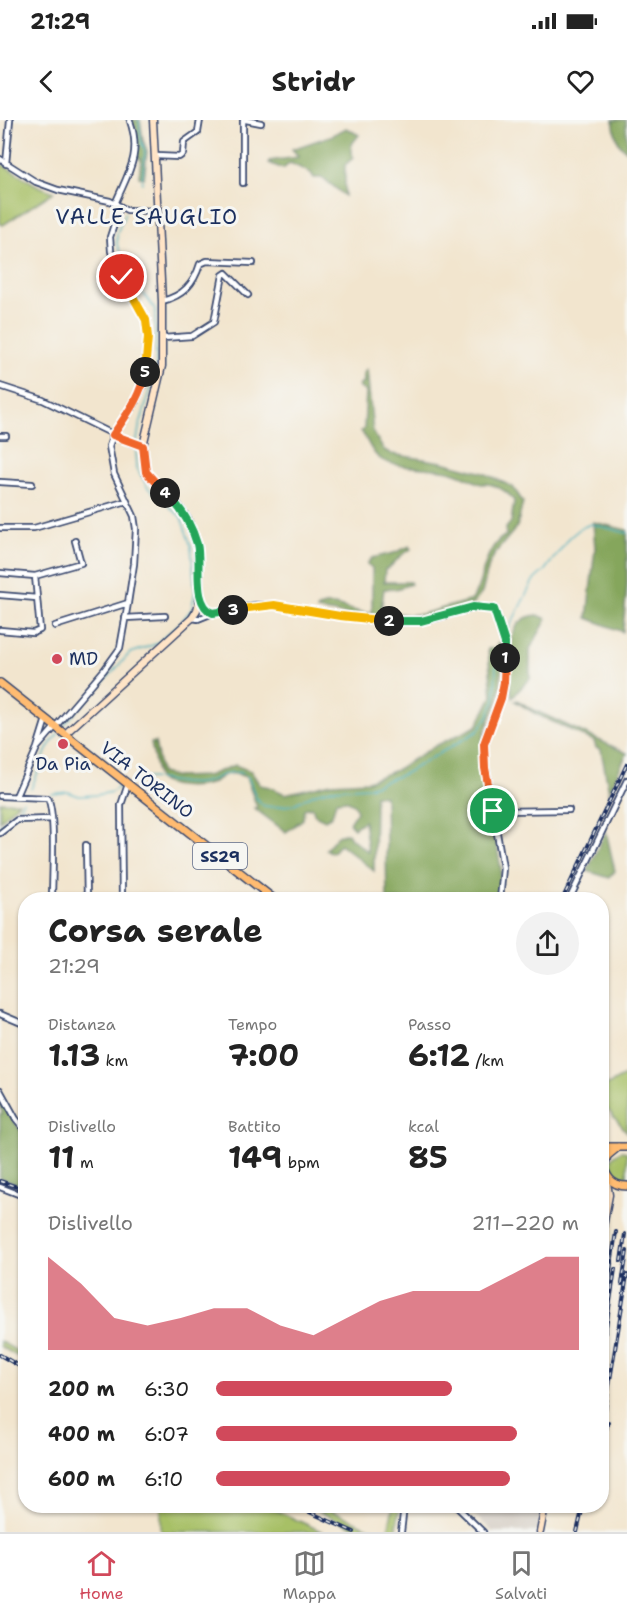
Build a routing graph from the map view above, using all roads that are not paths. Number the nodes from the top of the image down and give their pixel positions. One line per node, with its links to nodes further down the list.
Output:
1 (10, 120): 9 (street)
2 (130, 120): 11 (street)
3 (153, 120): 7 (street)
4 (200, 120): 7 (street)
5 (244, 120): 6 (street); 10 (street)
6 (261, 123)
7 (156, 156): 12 (street)
8 (0, 159): 9 (street)
9 (6, 164): 11 (street)
10 (243, 183)
11 (118, 205): 12 (street); 18 (street)
12 (156, 211): 15 (street)
13 (253, 263): 15 (street)
14 (248, 295): 16 (street)
15 (162, 301): 16 (street)
16 (163, 338): 19 (street)
17 (0, 386): 18 (street)
18 (113, 435): 19 (street); 22 (street)
19 (141, 446): 29 (street)
20 (0, 482): 21 (street)
21 (32, 484)
22 (127, 501): 23 (street); 30 (street)
23 (0, 528)
24 (75, 541): 26 (street)
25 (0, 573): 26 (street)
26 (34, 576): 28 (street)
27 (0, 595): 28 (street)
28 (37, 598): 36 (street)
29 (200, 598): 31 (street); 34 (street)
30 (128, 603): 33 (street); 35 (street)
31 (213, 613): 34 (street); 47 (street)
32 (165, 616): 33 (street)
33 (125, 618): 39 (street)
34 (192, 618): 40 (street)
35 (55, 626)
36 (0, 630)
37 (0, 682): 38 (main road, VIA TORINO / SS29)
38 (46, 719): 39 (main road, VIA TORINO / SS29); 41 (street)
39 (56, 727): 40 (main road, VIA TORINO / SS29); 41 (street)
40 (65, 734): 43 (main road, VIA TORINO / SS29)
41 (38, 748): 45 (street)
42 (627, 780): 56 (street)
43 (128, 784): 53 (street); 54 (main road, VIA TORINO / SS29)
44 (0, 796): 45 (street)
45 (16, 796): 48 (street)
46 (569, 810): 47 (street)
47 (493, 811): 55 (street)
48 (52, 819): 49 (street); 51 (street)
49 (0, 833)
50 (86, 845): 52 (street)
51 (52, 892)
52 (87, 892)
53 (122, 892)
54 (263, 892)
55 (501, 892)
56 (573, 892)
57 (0, 1014): 58 (street)
58 (18, 1021)
59 (0, 1090): 60 (street)
60 (18, 1121)
61 (609, 1147): 62 (main road)
62 (618, 1147): 63 (main road); 64 (main road)
63 (627, 1147)
64 (609, 1154)
65 (609, 1178): 66 (main road)
66 (625, 1186): 69 (street)
67 (0, 1187): 68 (street)
68 (18, 1194)
69 (609, 1195)
70 (403, 1513): 73 (street)
71 (463, 1513): 74 (street)
72 (544, 1513): 75 (street)
73 (402, 1532)
74 (483, 1532)
75 (540, 1532)

